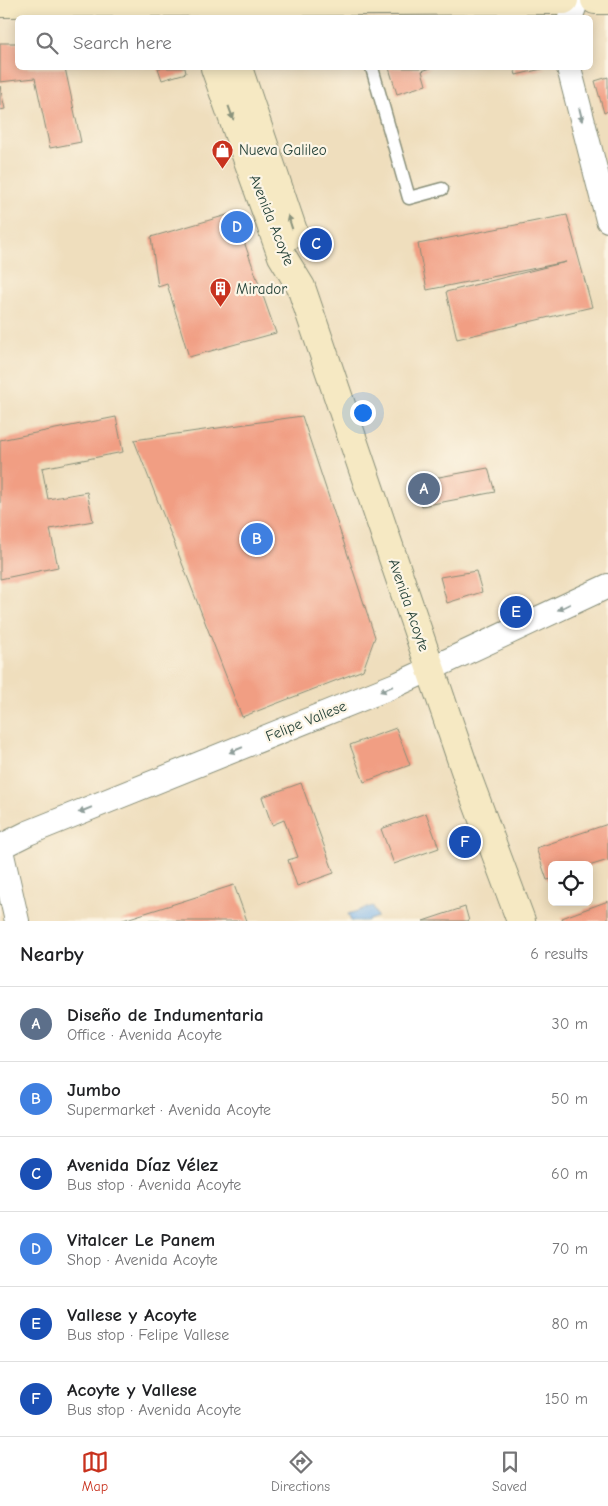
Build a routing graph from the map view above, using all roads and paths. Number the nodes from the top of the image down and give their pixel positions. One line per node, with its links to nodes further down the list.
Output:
1 (352, 0): 2 (main road); 7 (main road); 8 (lane)
2 (564, 0)
3 (578, 0): 9 (street)
4 (595, 0): 5 (main road)
5 (608, 0)
6 (0, 3): 7 (main road)
7 (212, 12)
8 (356, 15)
9 (571, 15)
10 (216, 70): 16 (main road, Avenida Acoyte, one-way to 16)
11 (239, 70): 16 (main road, Avenida Acoyte, one-way to 11)
12 (373, 70): 14 (lane)
13 (570, 70): 15 (street, one-way to 15)
14 (442, 189)
15 (608, 220)
16 (301, 287): 18 (main road, Avenida Acoyte)
17 (608, 586): 18 (street, Felipe Vallese, one-way to 18)
18 (431, 669): 19 (street, Felipe Vallese, one-way to 19); 21 (main road, Avenida Acoyte)
19 (0, 847): 20 (street)
20 (17, 921)
21 (522, 921)

